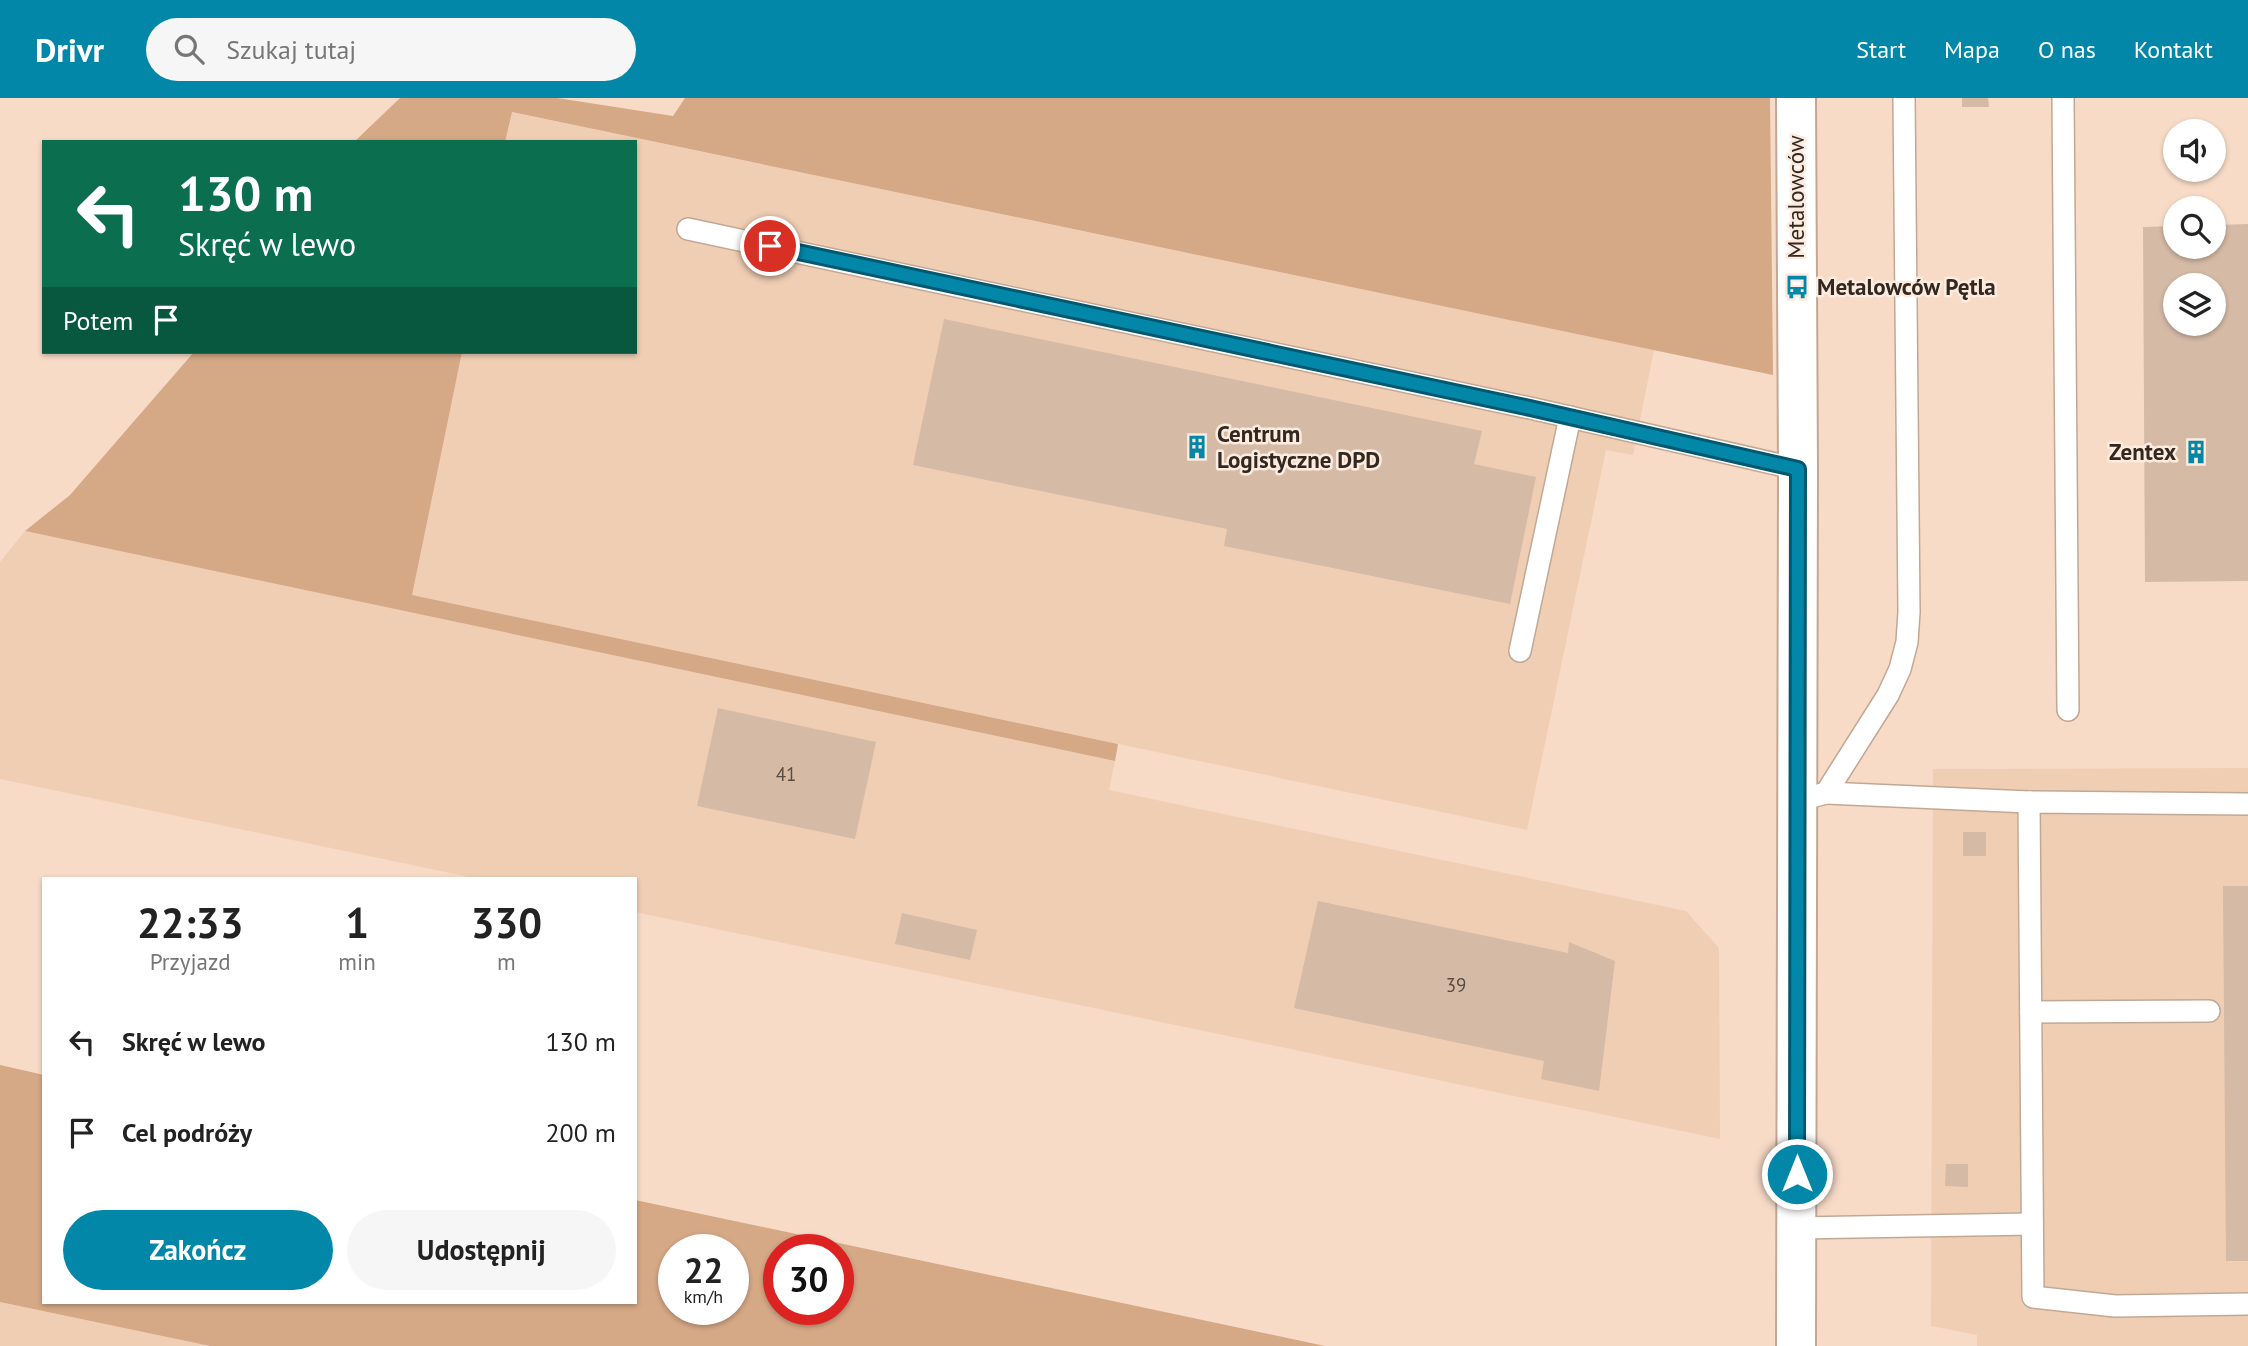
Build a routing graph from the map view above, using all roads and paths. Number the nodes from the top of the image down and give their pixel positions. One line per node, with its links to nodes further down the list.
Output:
1 (1796, 98): 6 (street, Metalowców)
2 (1904, 98): 9 (lane)
3 (2063, 98): 8 (lane)
4 (688, 229): 5 (lane)
5 (1570, 416): 6 (lane); 7 (lane)
6 (1798, 469): 9 (street, Metalowców)
7 (1520, 651)
8 (2068, 710)
9 (1811, 797): 10 (lane); 15 (street, Metalowców)
10 (2029, 802): 11 (lane); 13 (lane)
11 (2248, 804)
12 (2209, 1011): 13 (lane)
13 (2031, 1012): 14 (lane)
14 (2032, 1224): 15 (lane); 16 (lane)
15 (1797, 1228): 17 (street, Metalowców)
16 (2248, 1304)
17 (1796, 1346)

